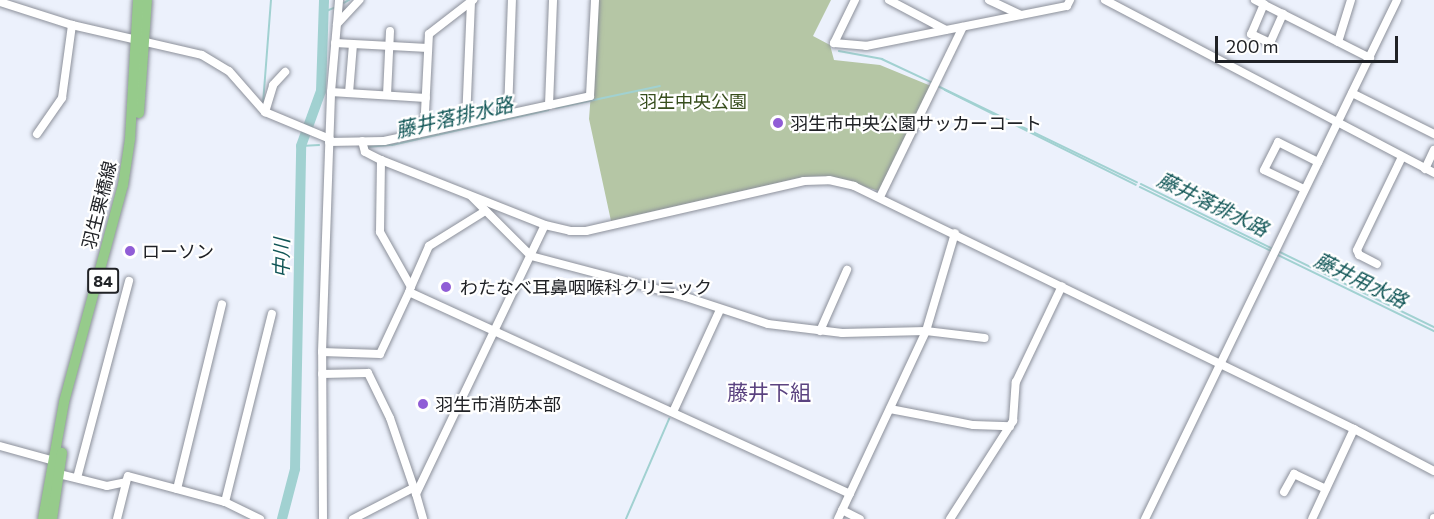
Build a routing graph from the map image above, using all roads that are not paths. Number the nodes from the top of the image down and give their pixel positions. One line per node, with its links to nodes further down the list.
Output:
1 (138, 0): 27 (main road, 羽生栗橋線 / 84)
2 (147, 0): 27 (main road, 羽生栗橋線 / 84)
3 (339, 0): 22 (street)
4 (359, 0): 22 (street)
5 (512, 0): 42 (street)
6 (553, 0): 40 (street)
7 (595, 0): 40 (street)
8 (855, 0): 25 (street)
9 (889, 0): 19 (street)
10 (989, 0): 21 (street)
11 (1070, 0): 21 (street)
12 (1106, 0): 44 (street)
13 (1351, 0): 28 (street)
14 (1397, 0): 33 (street)
15 (472, 1): 32 (street); 43 (street)
16 (0, 2): 18 (street)
17 (1259, 2): 20 (street); 20 (street)
18 (12, 3): 23 (street)
19 (902, 3): 25 (street)
20 (1283, 14): 28 (street)
21 (1021, 15): 24 (street)
22 (337, 24): 29 (street)
23 (72, 25): 27 (street); 47 (street)
24 (963, 27): 25 (street); 58 (street)
25 (946, 30)
26 (390, 31): 31 (street)
27 (140, 40): 41 (street); 83 (main road, 羽生栗橋線 / 84); 85 (main road, 羽生栗橋線 / 84)
28 (1338, 42): 33 (street)
29 (335, 43): 30 (street); 35 (street)
30 (353, 44): 31 (street); 36 (street)
31 (389, 45): 32 (street); 38 (street)
32 (428, 48): 39 (street)
33 (1370, 57): 37 (street)
34 (285, 72): 41 (street)
35 (331, 92): 36 (street); 48 (street)
36 (349, 93): 38 (street)
37 (1352, 93): 44 (street); 46 (street)
38 (387, 95): 39 (street)
39 (426, 98): 45 (street)
40 (549, 105): 42 (street)
41 (265, 112): 48 (street)
42 (508, 113): 43 (street)
43 (466, 121): 45 (street)
44 (1337, 122): 51 (street); 53 (street)
45 (424, 132): 49 (street)
46 (1434, 134)
47 (37, 135)
48 (330, 140): 49 (street); 75 (street)
49 (362, 141): 52 (street)
50 (1434, 150): 54 (street)
51 (1402, 157): 54 (street); 63 (street)
52 (381, 160): 57 (street); 67 (street)
53 (1318, 162): 56 (street); 56 (street)
54 (1425, 169): 55 (street)
55 (1434, 173)
56 (1304, 189): 76 (street)
57 (468, 194): 59 (street); 60 (street)
58 (880, 197): 60 (street); 61 (street)
59 (485, 211): 62 (street); 67 (street)
60 (545, 225): 62 (street)
61 (955, 233): 66 (street); 72 (street)
62 (531, 256): 69 (street); 73 (street)
63 (1377, 264)
64 (848, 270): 71 (street)
65 (129, 281): 86 (street)
66 (1062, 286): 76 (street); 80 (street)
67 (410, 289): 73 (street); 75 (street)
68 (222, 304): 88 (street)
69 (720, 310): 71 (street); 79 (street)
70 (272, 314): 93 (street)
71 (820, 331): 72 (street)
72 (926, 331): 74 (street); 78 (street)
73 (495, 332): 79 (street); 90 (street)
74 (985, 338)
75 (322, 352): 77 (street)
76 (1220, 363): 81 (street); 104 (street)
77 (322, 374): 90 (street); 96 (street)
78 (890, 409): 80 (street); 92 (street)
79 (673, 412): 92 (street)
80 (1010, 426): 103 (street)
81 (1353, 429): 84 (street); 89 (street)
82 (0, 446): 83 (street)
83 (54, 461): 97 (main road, 羽生栗橋線 / 84)
84 (1434, 471)
85 (59, 474): 86 (street); 98 (main road, 羽生栗橋線 / 84)
86 (77, 478): 87 (street)
87 (126, 482): 88 (street); 99 (street)
88 (177, 489): 93 (street)
89 (1326, 489): 91 (street); 105 (street)
90 (414, 491): 100 (street); 101 (street)
91 (1284, 492)
92 (850, 494): 94 (street)
93 (225, 502): 95 (street)
94 (840, 515): 102 (street)
95 (258, 518)
96 (322, 518)
97 (43, 519)
98 (52, 519)
99 (117, 519)
100 (353, 519)
101 (423, 519)
102 (860, 519)
103 (950, 519)
104 (1146, 519)
105 (1312, 519)

